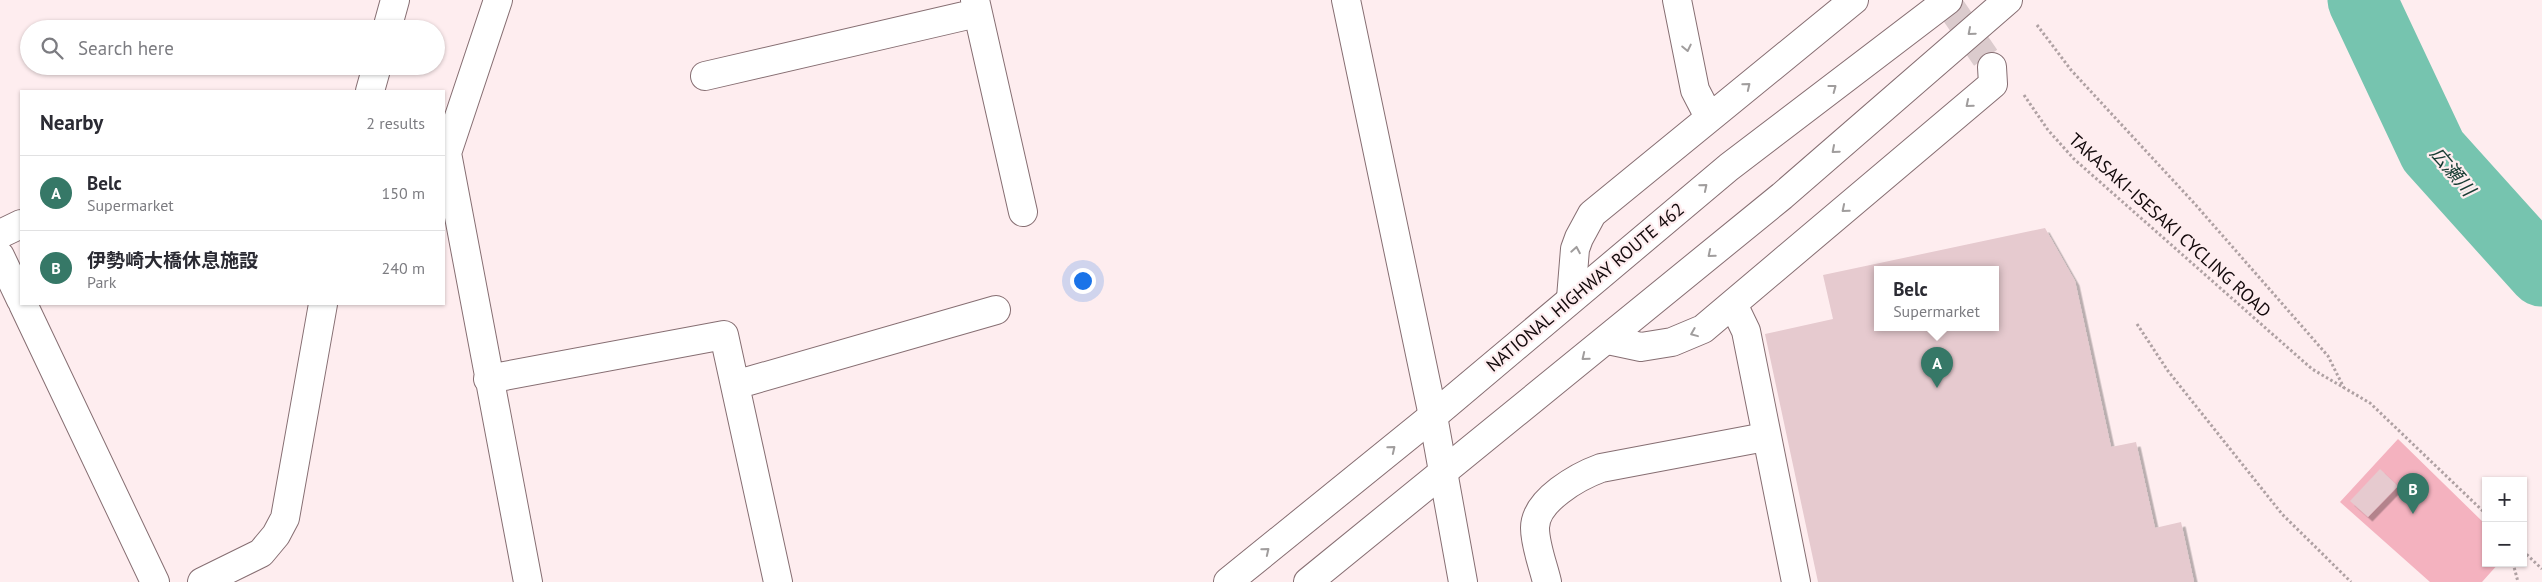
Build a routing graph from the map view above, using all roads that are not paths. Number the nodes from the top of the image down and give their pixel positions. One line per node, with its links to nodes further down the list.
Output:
1 (395, 0): 9 (main road)
2 (498, 0): 26 (main road)
3 (1346, 0): 28 (main road)
4 (1677, 0): 14 (main road, one-way to 14)
5 (1854, 0): 14 (main road, one-way to 5)
6 (1948, 0): 20 (main road, NATIONAL HIGHWAY ROUTE 462, one-way to 6)
7 (2008, 0): 25 (main road, one-way to 25)
8 (976, 6): 12 (main road); 15 (main road)
9 (389, 20)
10 (1992, 67): 21 (main road, one-way to 21)
11 (374, 75): 13 (main road)
12 (705, 76)
13 (370, 90)
14 (1709, 117): 20 (main road, one-way to 14)
15 (1023, 212)
16 (20, 224): 17 (main road)
17 (0, 234)
18 (0, 256): 19 (main road)
19 (20, 298)
20 (1572, 298): 28 (main road, NATIONAL HIGHWAY ROUTE 462)
21 (1733, 304): 25 (main road, one-way to 25); 29 (main road)
22 (23, 305): 31 (main road)
23 (323, 305): 32 (main road)
24 (996, 310): 27 (main road)
25 (1608, 340): 30 (main road, one-way to 30)
26 (488, 379): 27 (main road); 33 (main road)
27 (735, 385): 34 (main road)
28 (1432, 416): 30 (main road); 35 (main road, NATIONAL HIGHWAY ROUTE 462, one-way to 28)
29 (1765, 437): 38 (main road); 39 (main road)
30 (1441, 474): 36 (main road); 37 (main road)
31 (155, 582)
32 (202, 582)
33 (528, 582)
34 (778, 582)
35 (1228, 582)
36 (1308, 582)
37 (1462, 582)
38 (1546, 582)
39 (1796, 582)

